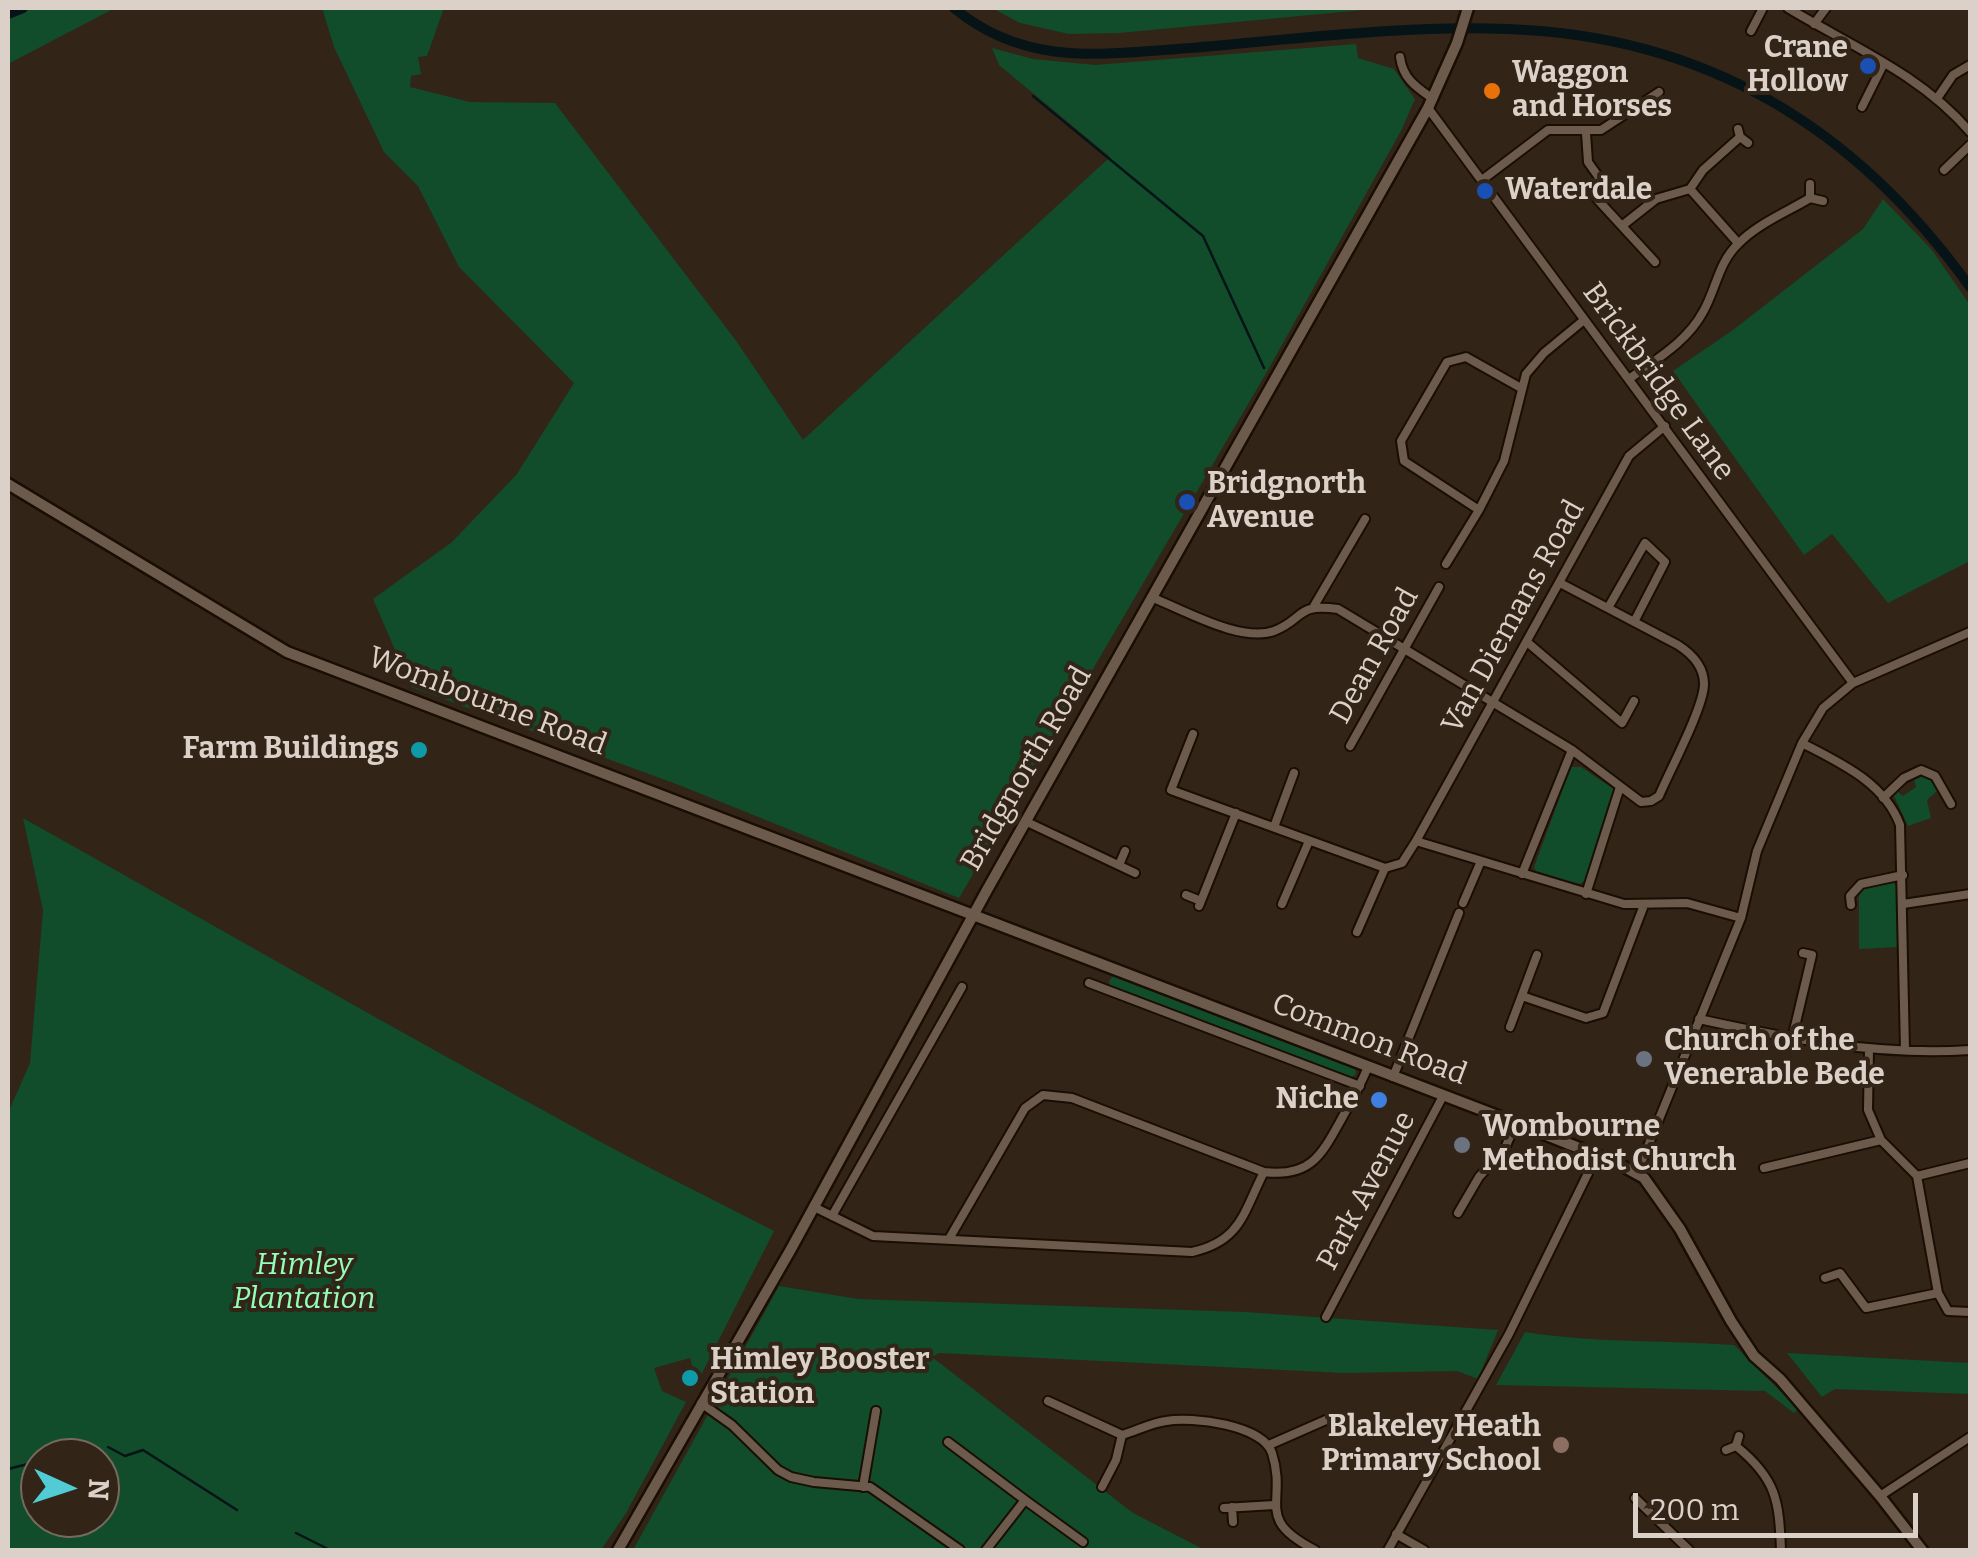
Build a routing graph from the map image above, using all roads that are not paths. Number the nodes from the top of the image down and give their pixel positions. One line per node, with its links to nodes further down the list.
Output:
1 (1763, 8): 6 (street)
2 (1788, 8): 5 (street)
3 (1826, 8): 5 (street)
4 (1467, 11): 15 (street, Bridgnorth Road)
5 (1814, 24): 8 (street)
6 (1751, 31)
7 (1400, 58): 15 (street, Brickbridge Lane)
8 (1884, 63): 11 (street); 12 (street)
9 (1970, 65): 12 (street)
10 (1660, 92): 13 (street)
11 (1868, 96): 14 (street); 16 (street)
12 (1938, 97): 19 (street)
13 (1648, 100): 17 (street); 18 (street)
14 (1877, 101)
15 (1430, 103): 26 (street, Brickbridge Lane); 47 (street, Bridgnorth Road)
16 (1862, 107)
17 (1656, 108)
18 (1586, 132): 25 (street); 26 (street)
19 (1970, 132)
20 (1742, 136): 28 (street)
21 (1970, 146): 23 (street)
22 (1943, 153): 23 (street)
23 (1952, 162): 24 (street)
24 (1944, 170)
25 (1600, 179)
26 (1482, 180): 35 (street, Brickbridge Lane)
27 (1810, 184): 29 (street)
28 (1690, 189): 32 (street); 33 (street)
29 (1810, 198): 31 (street); 33 (street)
30 (1597, 200): 32 (street)
31 (1823, 201)
32 (1622, 225): 34 (street)
33 (1738, 243): 36 (street)
34 (1656, 262)
35 (1584, 320): 36 (street, Brickbridge Lane); 37 (street)
36 (1628, 379): 38 (street, Brickbridge Lane)
37 (1521, 388): 40 (street); 40 (street)
38 (1665, 426): 45 (street, Van Diemans Road); 54 (street, Brickbridge Lane)
39 (8, 484): 84 (street, Wombourne Road)
40 (1479, 510): 43 (street)
41 (1365, 520): 48 (street)
42 (1443, 544): 43 (street)
43 (1454, 549): 44 (street)
44 (1446, 564)
45 (1560, 582): 49 (street); 52 (street, Van Diemans Road)
46 (1439, 587): 53 (street, Dean Road)
47 (1153, 598): 48 (street); 66 (street, Bridgnorth Road)
48 (1314, 606): 53 (street)
49 (1608, 608): 50 (street); 50 (street)
50 (1634, 622): 62 (street)
51 (1970, 632): 54 (street)
52 (1527, 642): 55 (street, Van Diemans Road); 56 (street)
53 (1404, 647): 55 (street); 58 (street, Dean Road)
54 (1854, 683): 57 (street)
55 (1494, 700): 60 (street); 69 (street, Van Diemans Road)
56 (1634, 701)
57 (1802, 743): 63 (street); 85 (street)
58 (1350, 746)
59 (1204, 748): 65 (street)
60 (1572, 750): 62 (street); 75 (street)
61 (1279, 776): 67 (street)
62 (1620, 787): 78 (street)
63 (1884, 798): 64 (street); 76 (street)
64 (1934, 803)
65 (1236, 814): 67 (street); 80 (street)
66 (1027, 822): 72 (street); 84 (street, Bridgnorth Road)
67 (1274, 827): 68 (street)
68 (1309, 841): 73 (street); 77 (street)
69 (1416, 841): 71 (street); 73 (street)
70 (1124, 851): 72 (street)
71 (1481, 861): 75 (street); 103 (street)
72 (1119, 866): 74 (street)
73 (1384, 868): 86 (street)
74 (1135, 873)
75 (1522, 874): 78 (street)
76 (1903, 875): 81 (street); 83 (street)
77 (1273, 890)
78 (1586, 894): 82 (street)
79 (1970, 894): 81 (street)
80 (1186, 895)
81 (1904, 904): 100 (street)
82 (1644, 905): 85 (street); 93 (street)
83 (1851, 905)
84 (974, 916): 89 (street, Common Road); 96 (street, Bridgnorth Road)
85 (1741, 918): 94 (street)
86 (1357, 932)
87 (1803, 953): 97 (street)
88 (1537, 955): 93 (street)
89 (1106, 968): 92 (street); 102 (street, Common Road)
90 (1089, 983): 92 (street, Common Road)
91 (962, 987): 98 (street)
92 (1100, 987): 104 (street, Common Road)
93 (1522, 996): 95 (street)
94 (1699, 1018): 97 (street); 112 (street)
95 (1510, 1027)
96 (906, 1036): 98 (street); 116 (street, Bridgnorth Road)
97 (1792, 1040): 99 (street)
98 (926, 1048): 118 (street)
99 (1869, 1049): 100 (street); 107 (street)
100 (1904, 1050): 101 (street)
101 (1970, 1050)
102 (1367, 1068): 103 (street, Common Road); 104 (street)
103 (1392, 1077): 105 (street, Common Road)
104 (1360, 1086): 111 (street)
105 (1443, 1096): 106 (street, Common Road); 122 (street, Park Avenue)
106 (1516, 1123): 108 (street, Common Road); 115 (street)
107 (1881, 1140): 110 (street); 113 (street)
108 (1597, 1155): 112 (street, Common Road); 146 (street)
109 (1970, 1164): 113 (street)
110 (1764, 1168)
111 (1264, 1172): 119 (street); 119 (street)
112 (1637, 1173): 141 (street, Common Road)
113 (1917, 1176): 121 (street)
114 (1451, 1196): 115 (street)
115 (1464, 1202): 117 (street)
116 (814, 1207): 118 (street); 128 (street, Bridgnorth Road)
117 (1458, 1213)
118 (832, 1216): 119 (street)
119 (948, 1239)
120 (1825, 1278): 121 (street)
121 (1938, 1293): 124 (street)
122 (1331, 1307): 123 (street, Park Avenue); 125 (street, Park Avenue)
123 (1342, 1312)
124 (1970, 1312)
125 (1326, 1316)
126 (1062, 1393): 129 (street)
127 (1048, 1401): 129 (street)
128 (702, 1403): 139 (street); 148 (street, Bridgnorth Road)
129 (1058, 1405): 132 (street)
130 (876, 1411): 139 (street)
131 (1335, 1416): 136 (street)
132 (1122, 1435): 136 (street); 140 (street)
133 (1739, 1436): 137 (street)
134 (1970, 1437): 141 (street)
135 (948, 1442): 143 (street)
136 (1268, 1446): 144 (street)
137 (1736, 1446): 138 (street); 155 (street)
138 (1726, 1450)
139 (863, 1486): 149 (street)
140 (1102, 1486)
141 (1880, 1496): 156 (street, Common Road)
142 (1635, 1498): 154 (street)
143 (1024, 1500): 147 (street); 150 (street)
144 (1274, 1505): 145 (street); 151 (street)
145 (1233, 1522)
146 (1396, 1534): 152 (street); 153 (street)
147 (1084, 1542)
148 (618, 1550)
149 (960, 1550)
150 (986, 1550)
151 (1316, 1550)
152 (1388, 1550)
153 (1424, 1550)
154 (1689, 1550)
155 (1781, 1550)
156 (1922, 1550)

